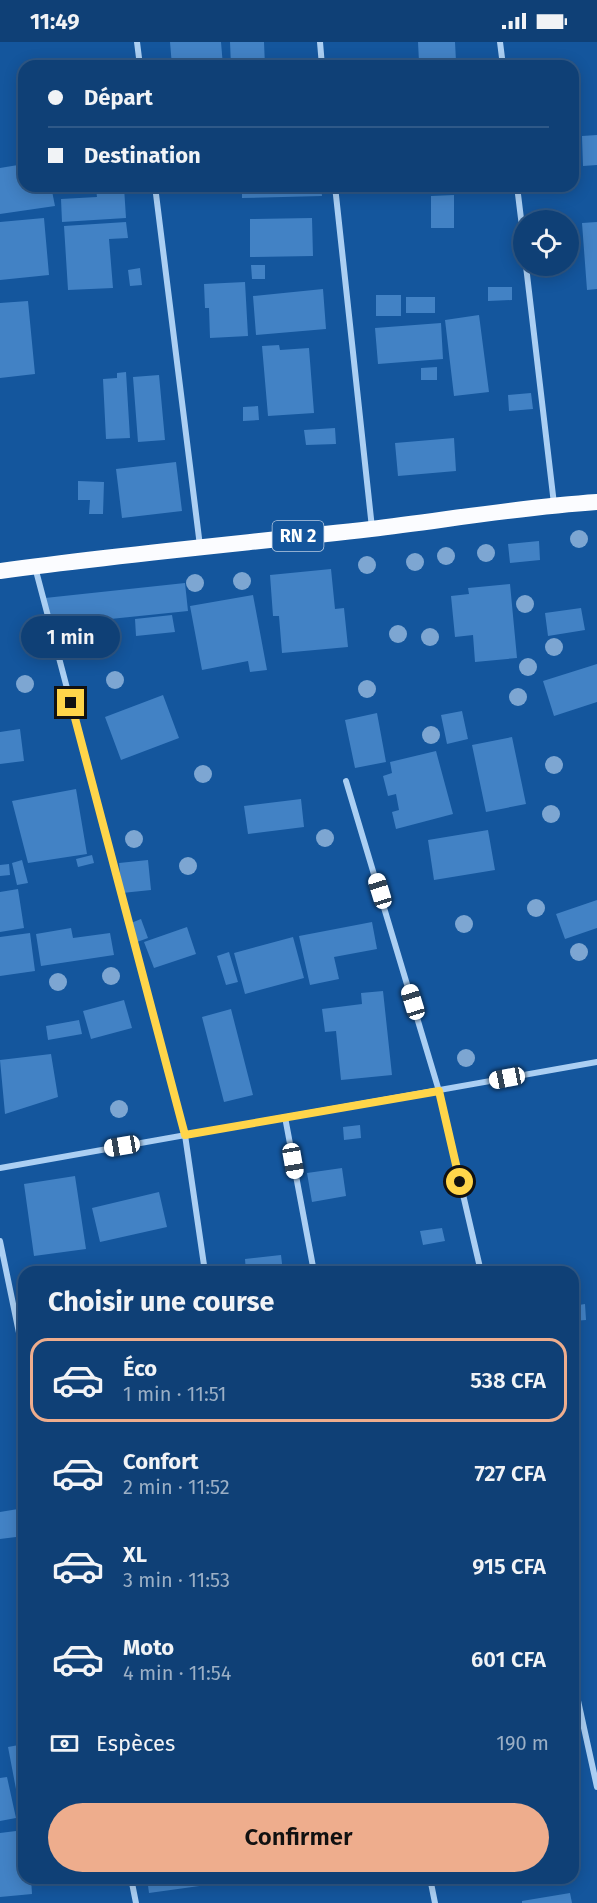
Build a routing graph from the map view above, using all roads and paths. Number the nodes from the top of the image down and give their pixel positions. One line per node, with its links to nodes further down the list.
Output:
1 (137, 42): 4 (street)
2 (320, 42): 5 (street)
3 (500, 42): 6 (street)
4 (139, 60)
5 (322, 60)
6 (502, 60)
7 (156, 192): 15 (street)
8 (336, 192): 14 (street)
9 (518, 192): 10 (street)
10 (520, 210)
11 (527, 276): 13 (street)
12 (597, 502): 13 (highway, RN 2)
13 (555, 505): 14 (highway, RN 2)
14 (372, 529): 15 (highway, RN 2)
15 (200, 546): 16 (highway, RN 2)
16 (35, 567): 17 (highway, RN 2); 22 (street)
17 (0, 572)
18 (346, 780): 20 (street)
19 (597, 1062): 20 (street)
20 (439, 1091): 21 (street); 27 (street)
21 (285, 1117): 22 (street); 26 (street)
22 (185, 1135): 23 (street); 25 (street)
23 (0, 1168)
24 (0, 1241): 28 (street)
25 (204, 1266)
26 (313, 1266)
27 (480, 1266)
28 (18, 1328)
29 (579, 1705): 30 (street)
30 (597, 1787)
31 (132, 1884): 33 (street)
32 (431, 1884): 34 (street)
33 (136, 1903)
34 (435, 1903)

